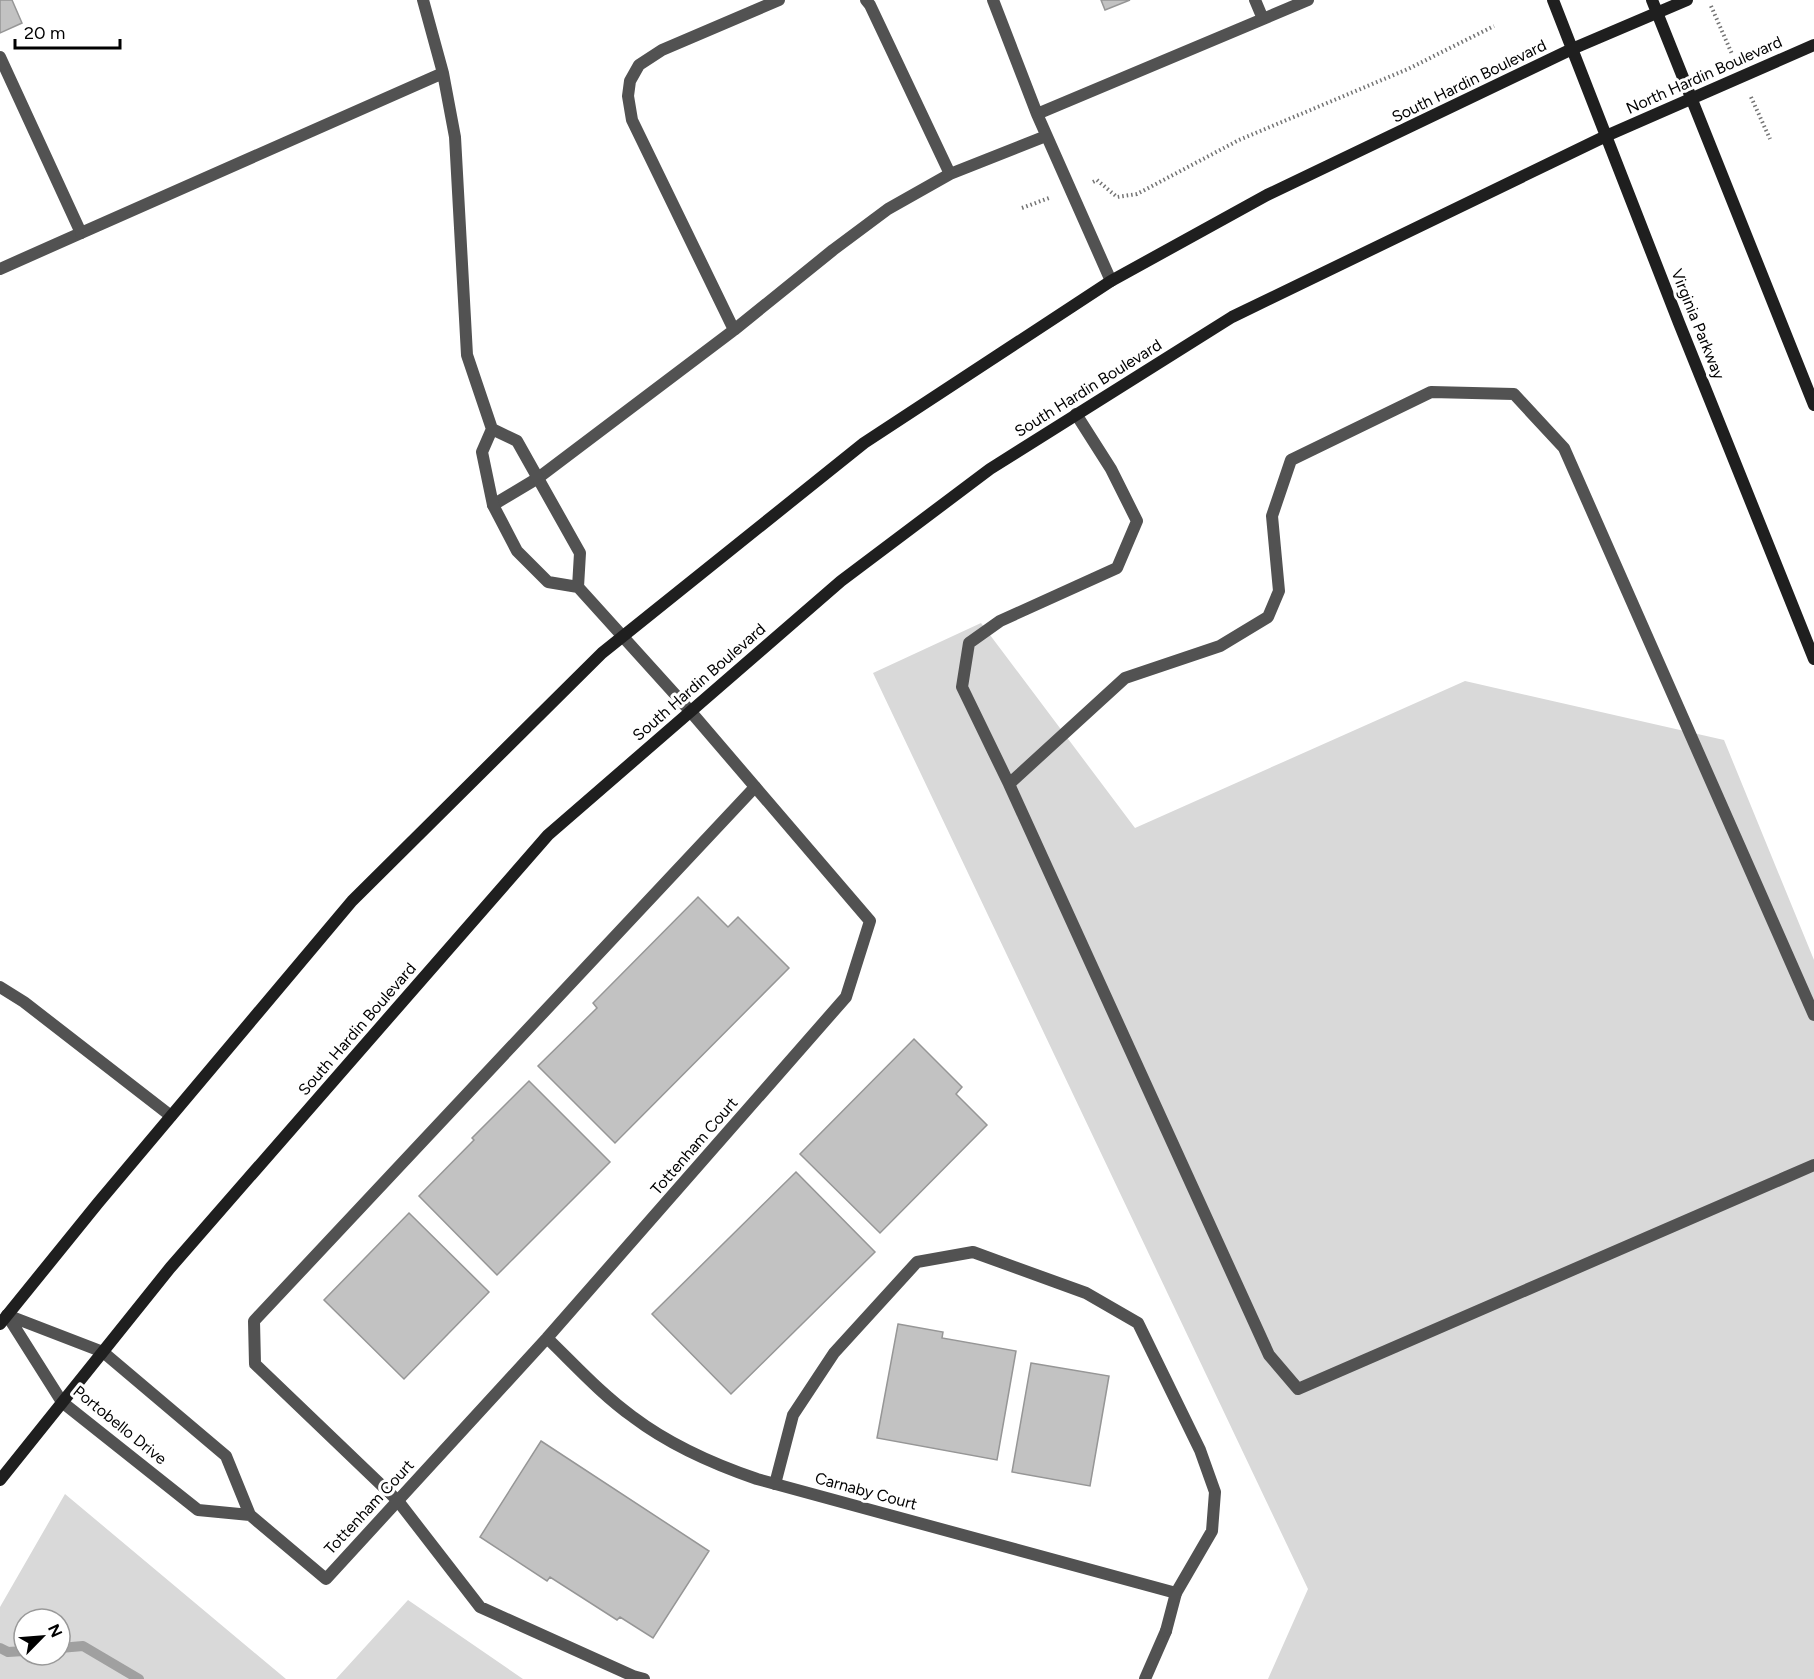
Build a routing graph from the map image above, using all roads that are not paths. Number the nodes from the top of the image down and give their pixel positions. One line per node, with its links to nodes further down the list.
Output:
1 (423, 0): 15 (street)
2 (779, 0): 24 (street)
3 (866, 0): 20 (street)
4 (993, 0): 17 (street)
5 (1255, 0): 11 (street)
6 (1308, 0): 11 (street)
7 (1554, 0): 13 (main road, Virginia Parkway)
8 (1652, 0): 10 (main road)
9 (1687, 0): 10 (main road)
10 (1657, 14): 13 (main road); 16 (main road)
11 (1263, 19): 17 (street)
12 (1814, 45): 16 (main road, North Hardin Boulevard)
13 (1572, 49): 19 (main road, Virginia Parkway); 23 (main road, South Hardin Boulevard)
14 (0, 57): 21 (street)
15 (443, 73): 21 (street); 27 (street)
16 (1691, 98): 19 (main road, North Hardin Boulevard); 25 (main road)
17 (1037, 114): 18 (street)
18 (1046, 136): 20 (street); 23 (street)
19 (1606, 136): 26 (main road, South Hardin Boulevard); 32 (main road, Virginia Parkway)
20 (950, 174): 24 (street)
21 (81, 233): 22 (street)
22 (0, 269)
23 (1111, 281): 31 (main road, South Hardin Boulevard)
24 (734, 330): 28 (street)
25 (1814, 405)
26 (1076, 414): 33 (main road, South Hardin Boulevard); 34 (street)
27 (492, 429): 28 (street); 29 (street)
28 (538, 478): 29 (street); 30 (street)
29 (493, 505): 30 (street)
30 (578, 587): 31 (street, Tottenham Court)
31 (623, 636): 33 (street, Tottenham Court); 38 (main road, South Hardin Boulevard)
32 (1814, 659)
33 (691, 712): 35 (street, Tottenham Court); 42 (main road, South Hardin Boulevard)
34 (1009, 784): 37 (street); 39 (street)
35 (755, 787): 41 (street, Tottenham Court); 46 (street)
36 (0, 987): 38 (street)
37 (1814, 1015)
38 (171, 1116): 40 (main road, South Hardin Boulevard)
39 (1814, 1165)
40 (4, 1319): 42 (street); 43 (street, Portobello Drive)
41 (547, 1338): 45 (street, Carnaby Court); 46 (street, Tottenham Court)
42 (103, 1352): 43 (main road, South Hardin Boulevard); 47 (street)
43 (62, 1402): 44 (main road, South Hardin Boulevard); 47 (street, Portobello Drive)
44 (0, 1480)
45 (775, 1484): 48 (street, Carnaby Court); 48 (street)
46 (398, 1501): 47 (street, Tottenham Court); 49 (street)
47 (250, 1515)
48 (1176, 1593): 50 (street)
49 (644, 1679)
50 (1145, 1679)

